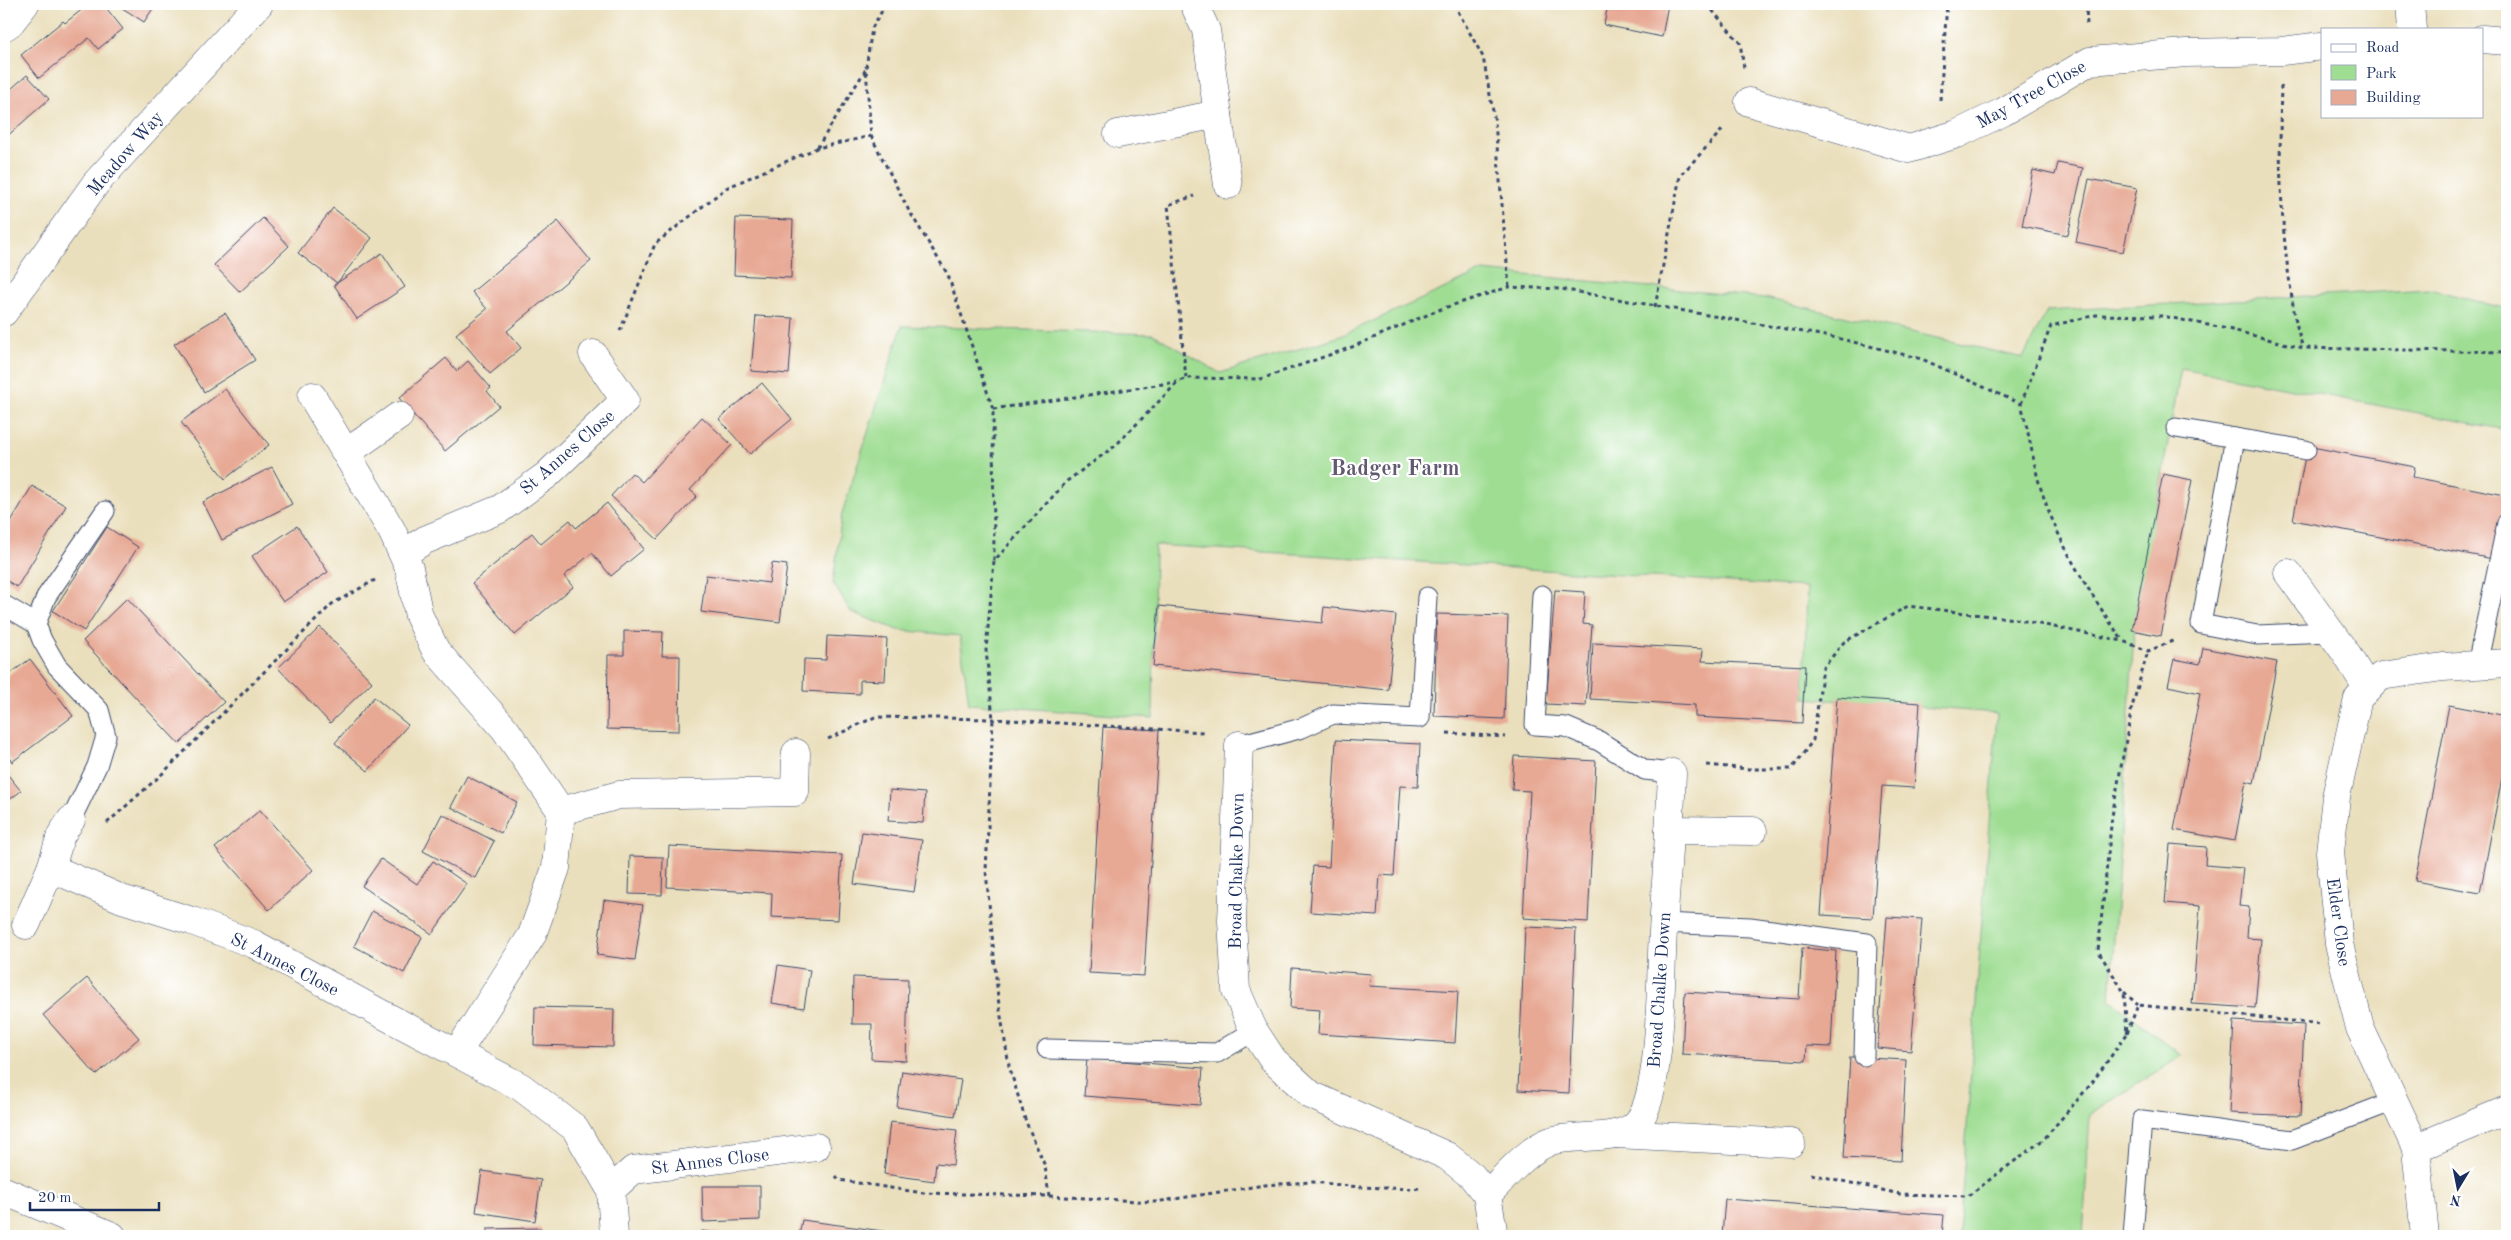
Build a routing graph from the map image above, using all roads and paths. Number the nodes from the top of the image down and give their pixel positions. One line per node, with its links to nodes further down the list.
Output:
1 (25, 4): 9 (street)
2 (259, 4): 25 (street, Meadow Way)
3 (886, 4): 15 (path)
4 (1194, 4): 17 (street)
5 (1454, 4): 23 (path)
6 (1707, 4): 16 (path)
7 (1947, 4): 20 (path)
8 (2410, 4): 10 (street)
9 (4, 27)
10 (2412, 28)
11 (2484, 39): 12 (street)
12 (2507, 41)
13 (2321, 46): 14 (street, May Tree Close)
14 (2282, 51): 20 (street, May Tree Close); 26 (path)
15 (866, 68): 19 (path); 21 (path)
16 (1749, 102): 20 (street, May Tree Close); 24 (path)
17 (1218, 114): 18 (street); 22 (street)
18 (1118, 134)
19 (871, 136): 21 (path); 33 (path)
20 (1937, 141)
21 (817, 148): 28 (path)
22 (1228, 185): 29 (path)
23 (1508, 287): 24 (path); 29 (path)
24 (1656, 307): 32 (path)
25 (4, 312)
26 (2304, 348): 27 (path); 32 (path)
27 (2507, 352)
28 (593, 354): 41 (street, St Annes Close)
29 (1186, 378): 30 (path)
30 (1178, 382): 33 (path); 42 (path)
31 (312, 396): 38 (street)
32 (2021, 404): 50 (path)
33 (993, 409): 42 (path)
34 (398, 416): 38 (street)
35 (2176, 428): 36 (lane)
36 (2235, 438): 37 (lane); 48 (lane)
37 (2306, 450)
38 (346, 453): 41 (street)
39 (105, 511): 47 (lane)
40 (2507, 523): 53 (lane)
41 (404, 558): 61 (street); 62 (path)
42 (994, 561): 56 (path)
43 (2288, 574): 48 (street)
44 (1542, 596): 57 (lane)
45 (1426, 597): 55 (lane)
46 (4, 606): 47 (lane)
47 (36, 624): 62 (lane)
48 (2330, 632): 54 (street)
49 (2184, 636): 51 (path)
50 (2123, 641): 51 (path); 60 (path)
51 (2148, 651): 68 (path)
52 (2507, 664): 53 (street, Elder Close)
53 (2477, 665): 54 (street, Elder Close)
54 (2368, 689): 70 (street, Elder Close)
55 (1420, 718): 57 (path); 58 (lane)
56 (993, 719): 58 (path); 59 (path); 85 (path)
57 (1535, 725): 60 (lane)
58 (1239, 745): 71 (street, Broad Chalke Down)
59 (796, 753): 61 (street)
60 (1672, 773): 63 (street, Broad Chalke Down)
61 (561, 810): 74 (street)
62 (66, 828): 65 (street)
63 (1669, 830): 64 (street); 66 (street, Broad Chalke Down)
64 (1753, 831)
65 (51, 868): 67 (street); 74 (street, St Annes Close)
66 (1663, 923): 75 (lane); 78 (street, Broad Chalke Down)
67 (26, 925)
68 (2124, 992): 69 (path); 72 (path)
69 (2138, 1005): 70 (path); 72 (path)
70 (2360, 1028): 76 (street, Elder Close)
71 (1254, 1030): 73 (lane); 82 (street, Broad Chalke Down)
72 (2127, 1034): 79 (path)
73 (1047, 1049)
74 (457, 1053): 83 (street, St Annes Close)
75 (1864, 1056)
76 (2394, 1101): 81 (street, Elder Close); 89 (lane)
77 (2507, 1110): 81 (street)
78 (1616, 1134): 79 (street, Broad Chalke Down); 82 (street, Broad Chalke Down)
79 (1791, 1143)
80 (816, 1147): 83 (street, St Annes Close); 85 (path)
81 (2416, 1148): 90 (street, Elder Close)
82 (1480, 1185): 85 (path); 88 (street)
83 (611, 1190): 87 (street, St Annes Close)
84 (4, 1191): 86 (street)
85 (1049, 1196)
86 (112, 1236)
87 (614, 1236)
88 (1494, 1236)
89 (2133, 1236)
90 (2425, 1236)

